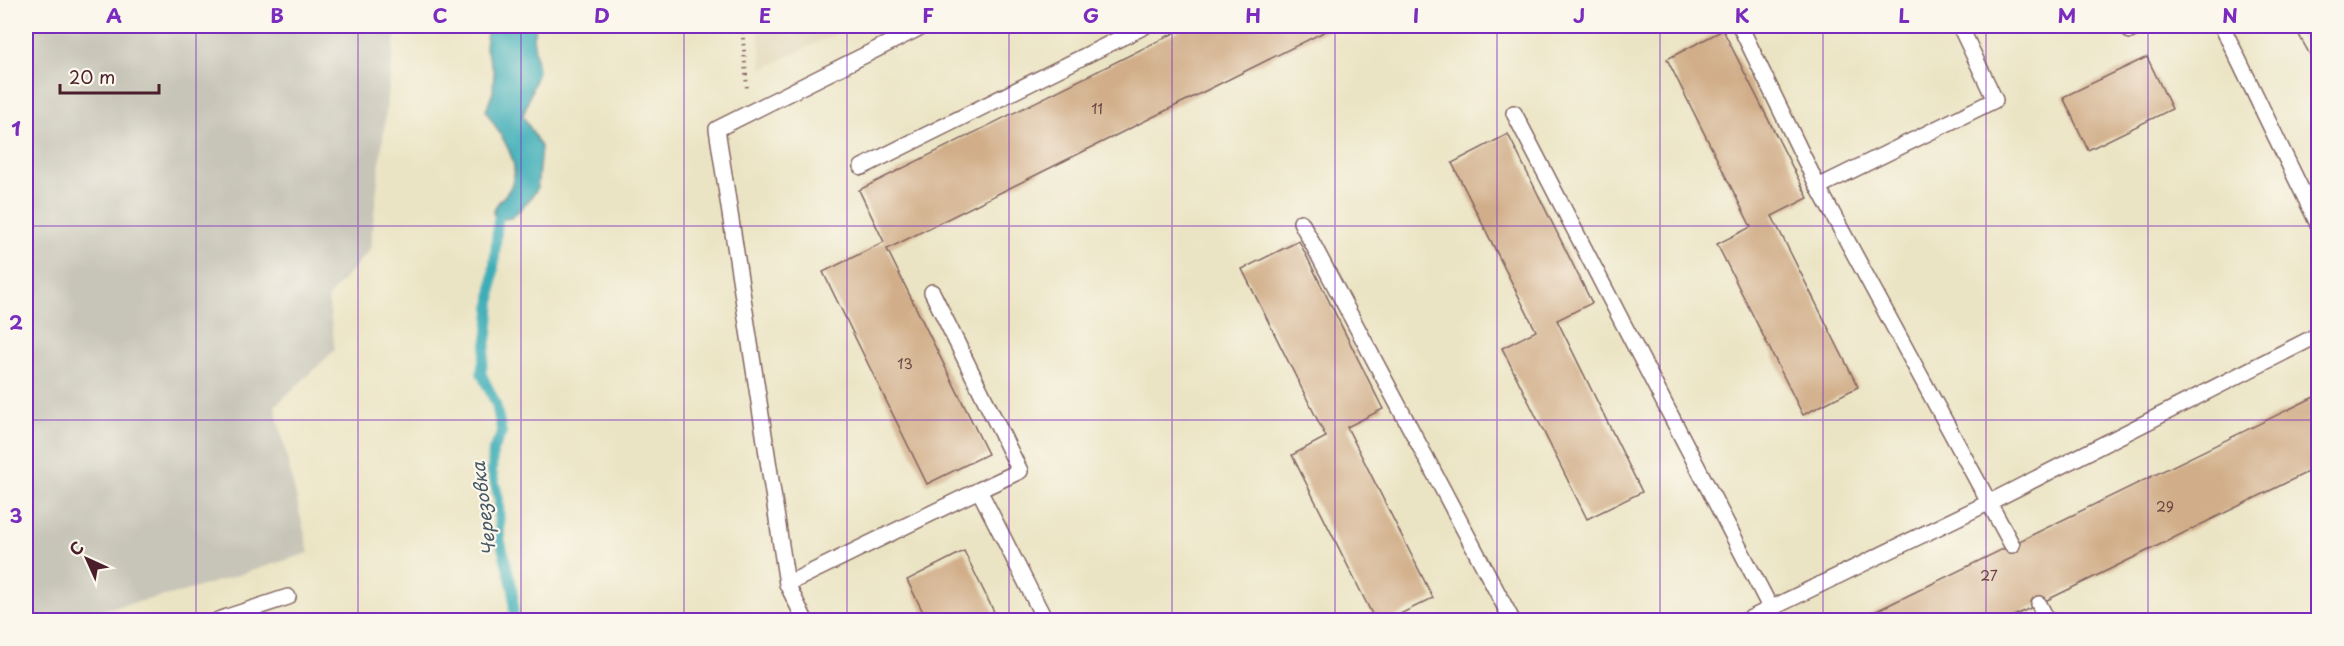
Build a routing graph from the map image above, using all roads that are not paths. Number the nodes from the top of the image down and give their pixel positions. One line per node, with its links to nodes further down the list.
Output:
1 (923, 26): 16 (lane)
2 (1145, 26): 7 (lane)
3 (1740, 26): 8 (lane)
4 (1960, 26): 8 (lane)
5 (2222, 26): 10 (lane)
6 (1514, 113): 19 (lane)
7 (862, 167)
8 (1818, 187): 14 (lane)
9 (1301, 222): 23 (lane)
10 (2319, 224)
11 (932, 292): 13 (lane)
12 (2319, 335): 14 (lane)
13 (979, 490): 16 (lane); 22 (lane)
14 (1990, 502): 15 (lane); 19 (lane)
15 (2012, 546)
16 (787, 584): 21 (lane)
17 (288, 597): 20 (lane)
18 (2039, 604): 25 (lane)
19 (1771, 609): 24 (lane)
20 (218, 621)
21 (805, 621)
22 (1045, 621)
23 (1512, 621)
24 (1747, 621)
25 (2046, 621)

